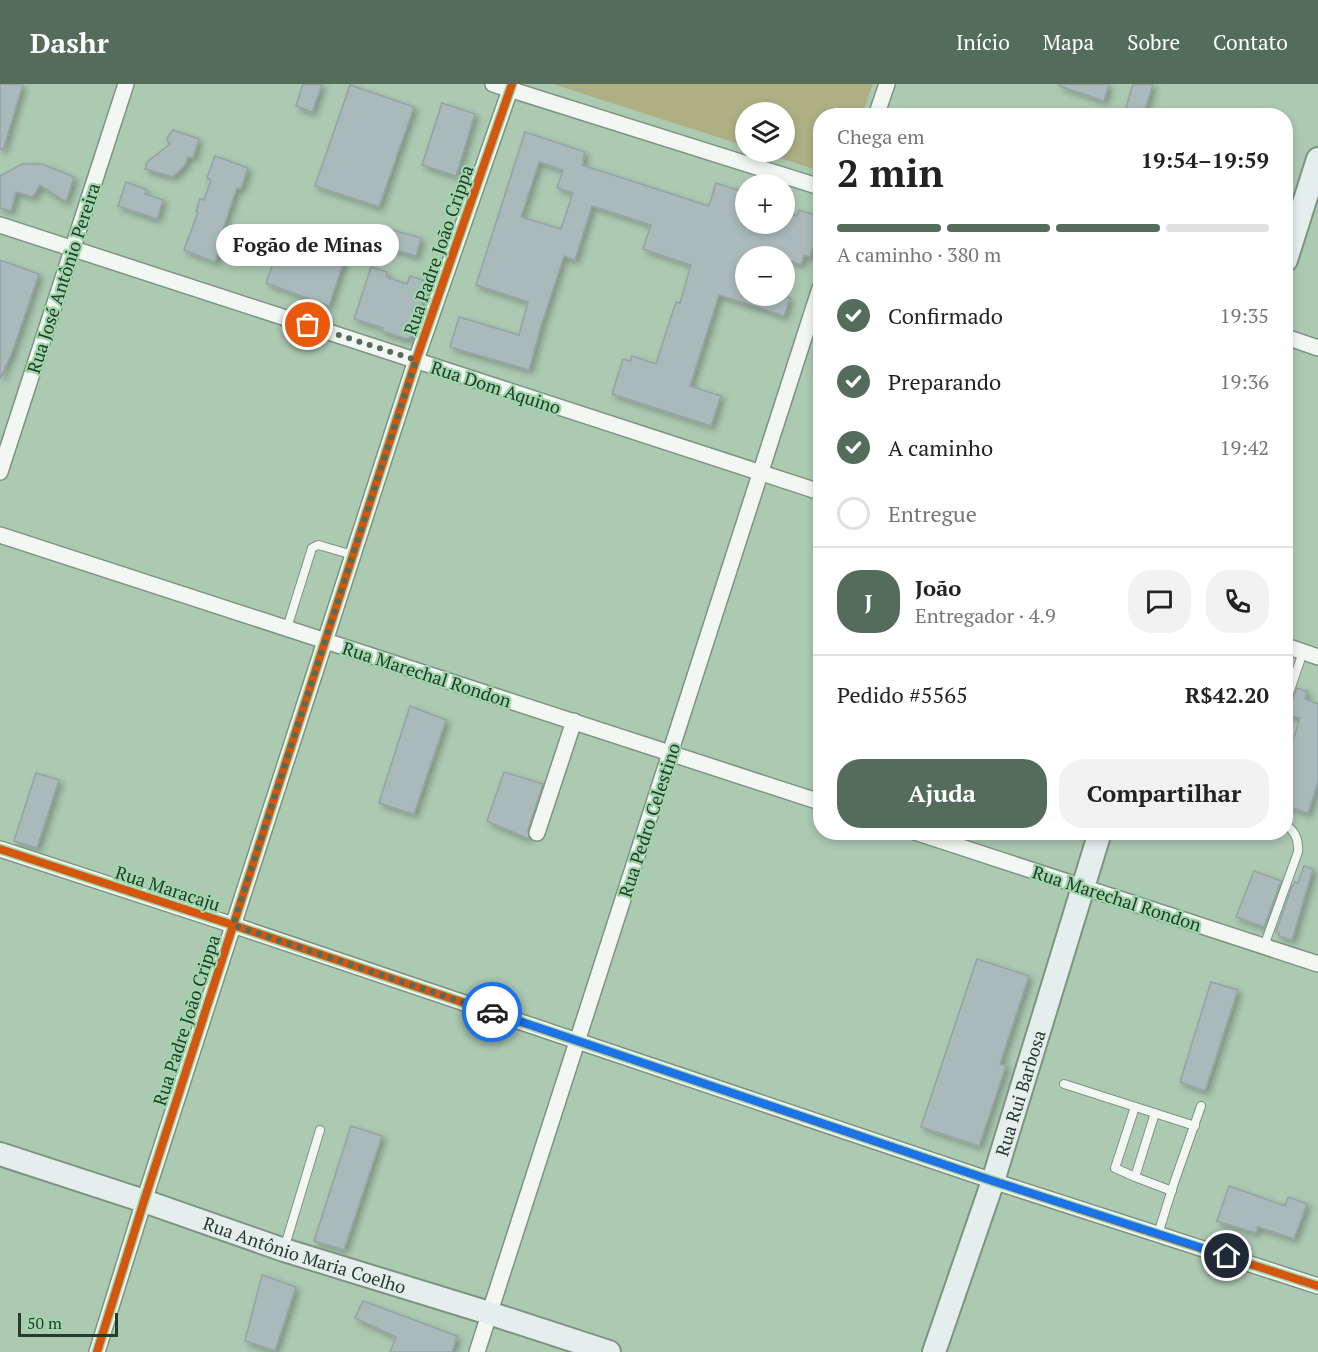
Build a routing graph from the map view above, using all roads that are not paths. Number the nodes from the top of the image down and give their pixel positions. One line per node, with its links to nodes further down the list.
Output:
1 (126, 84): 10 (street, Rua José Antônio Pereira)
2 (493, 84): 4 (street)
3 (887, 84): 5 (street)
4 (511, 87): 7 (street); 14 (street, Rua Padre João Crippa)
5 (879, 108)
6 (1318, 159): 9 (street)
7 (813, 185)
8 (0, 225): 10 (street, Rua Dom Aquino)
9 (1293, 238)
10 (73, 249): 14 (street, Rua Dom Aquino); 15 (street, Rua José Antônio Pereira)
11 (813, 310): 16 (street, Rua Pedro Celestino)
12 (1293, 339): 13 (street)
13 (1318, 348)
14 (416, 360): 16 (street, Rua Dom Aquino); 19 (street, Rua Padre João Crippa)
15 (0, 472)
16 (761, 473): 17 (street, Rua Dom Aquino); 27 (street, Rua Pedro Celestino)
17 (813, 490)
18 (0, 535): 20 (street, Rua Marechal Rondon)
19 (352, 555): 20 (lane); 21 (street, Rua Padre João Crippa)
20 (287, 628): 21 (street, Rua Marechal Rondon)
21 (325, 640): 26 (street, Rua Marechal Rondon); 35 (street, Rua Padre João Crippa)
22 (1293, 648): 23 (street)
23 (1303, 652): 24 (street); 25 (lane)
24 (1318, 657)
25 (1293, 681)
26 (574, 721): 27 (street, Rua Marechal Rondon); 30 (street)
27 (670, 753): 28 (street, Rua Marechal Rondon); 38 (street, Rua Pedro Celestino)
28 (813, 800)
29 (1293, 831): 36 (lane)
30 (537, 833)
31 (939, 840): 34 (street, Rua Marechal Rondon)
32 (1098, 840): 34 (street, Rua Rui Barbosa)
33 (0, 849): 35 (street, Rua Maracaju)
34 (1083, 887): 36 (street, Rua Marechal Rondon); 47 (street, Rua Rui Barbosa)
35 (233, 925): 38 (street, Rua Maracaju); 49 (street, Rua Padre João Crippa)
36 (1264, 946): 37 (street, Rua Marechal Rondon)
37 (1318, 963)
38 (577, 1041): 47 (street, Rua Maracaju); 53 (street, Rua Pedro Celestino)
39 (1064, 1084): 41 (lane)
40 (1202, 1106): 43 (lane)
41 (1136, 1107): 42 (lane); 46 (lane)
42 (1155, 1113): 43 (lane); 46 (lane)
43 (1195, 1126): 48 (lane)
44 (320, 1130): 51 (lane)
45 (0, 1154): 49 (street, Rua Antônio Maria Coelho)
46 (1135, 1177): 48 (lane)
47 (993, 1181): 50 (street, Rua Maracaju); 57 (street, Rua Rui Barbosa)
48 (1172, 1191): 50 (lane)
49 (144, 1201): 51 (street, Rua Antônio Maria Coelho); 54 (street, Rua Padre João Crippa)
50 (1158, 1234): 52 (street, Rua Maracaju)
51 (284, 1250): 53 (street, Rua Antônio Maria Coelho)
52 (1318, 1286)
53 (489, 1313): 55 (street, Rua Pedro Celestino); 56 (street, Rua Antônio Maria Coelho)
54 (97, 1352)
55 (477, 1352)
56 (609, 1352)
57 (934, 1352)

